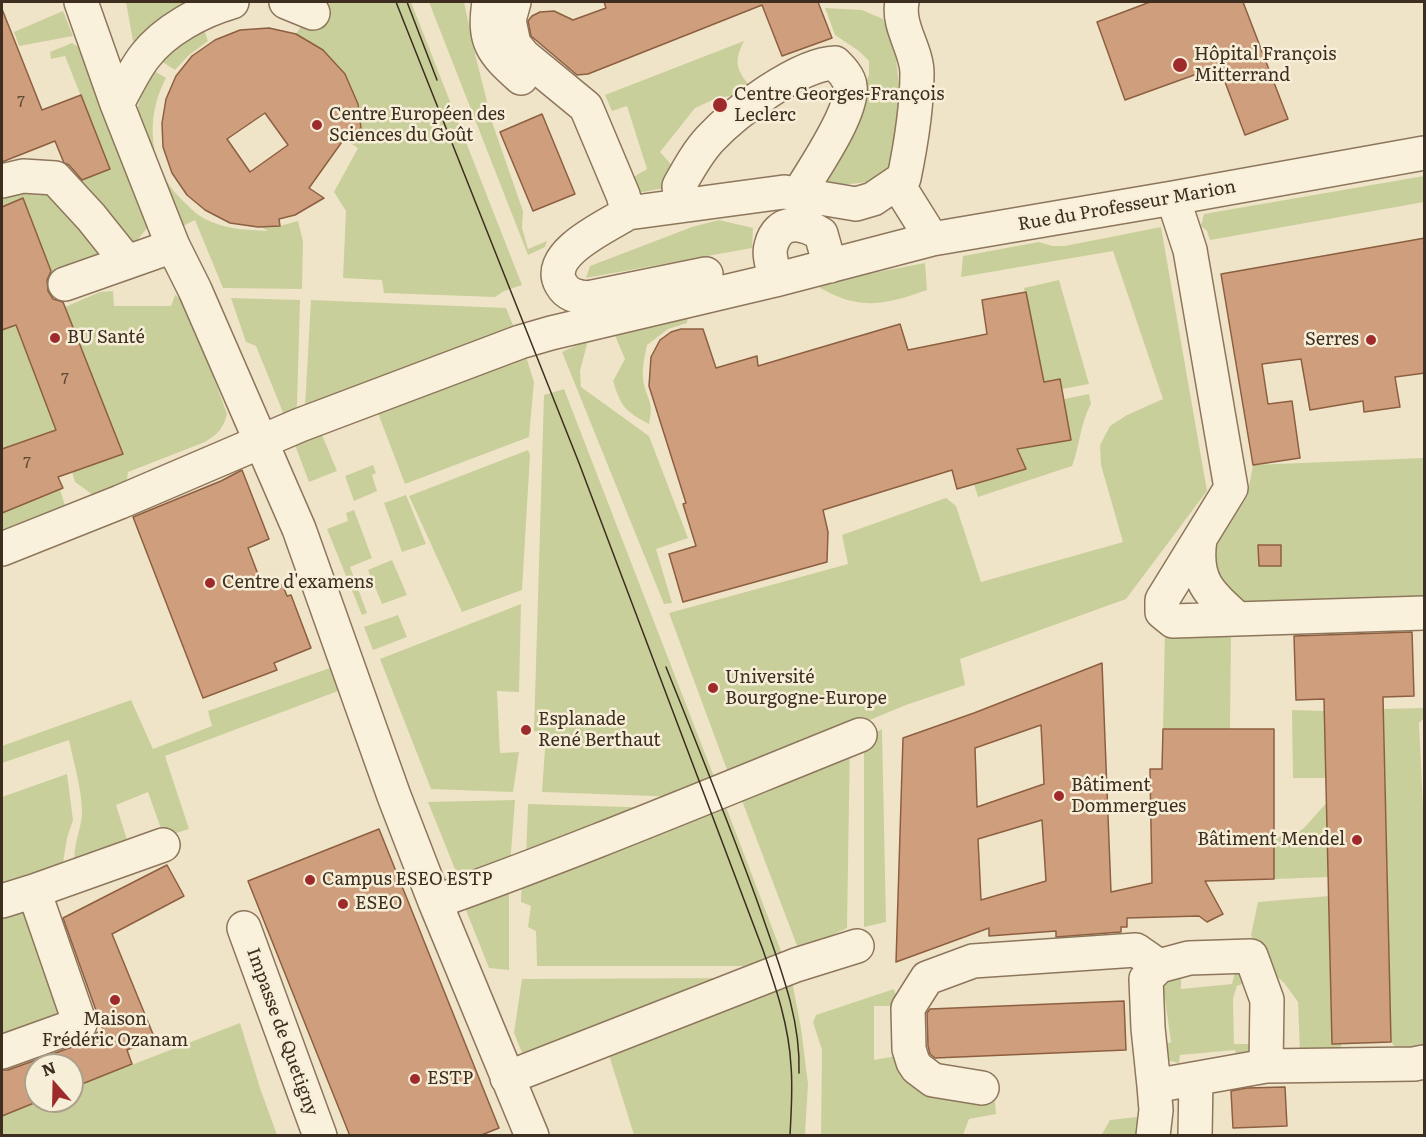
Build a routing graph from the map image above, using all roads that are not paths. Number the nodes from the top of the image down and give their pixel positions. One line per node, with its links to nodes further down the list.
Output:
1 (81, 2): 6 (street)
2 (232, 2): 6 (street)
3 (489, 2): 7 (street)
4 (514, 2): 7 (street)
5 (902, 2): 10 (street)
6 (117, 104): 16 (street)
7 (586, 107): 14 (street)
8 (1425, 153): 12 (street, Rue du Professeur Marion)
9 (2, 181): 17 (street)
10 (897, 183): 11 (street); 15 (street)
11 (798, 195): 13 (street); 13 (street)
12 (1173, 198): 15 (street, Rue du Professeur Marion); 22 (street)
13 (681, 205): 14 (street)
14 (628, 213): 19 (street)
15 (932, 239): 18 (street, Rue du Professeur Marion)
16 (173, 246): 17 (street); 21 (street)
17 (128, 262): 20 (street)
18 (830, 266): 19 (street, Rue du Professeur Marion); 19 (street)
19 (774, 271): 21 (street, Rue du Professeur Marion)
20 (65, 284)
21 (262, 442): 23 (street, Rue du Professeur Marion); 30 (street)
22 (1200, 539): 25 (street); 25 (street)
23 (2, 549)
24 (1425, 613): 25 (street)
25 (1237, 618)
26 (860, 735): 30 (street)
27 (164, 845): 28 (street)
28 (34, 891): 29 (street); 34 (street)
29 (2, 902)
30 (435, 902): 37 (street)
31 (244, 928): 41 (street, Impasse de Quetigny)
32 (857, 946): 37 (street)
33 (1159, 966): 36 (street); 39 (street); 40 (street)
34 (2, 1052)
35 (1425, 1062): 36 (street)
36 (1266, 1066): 38 (street)
37 (507, 1078): 42 (street)
38 (1196, 1079): 39 (street); 44 (street)
39 (1154, 1086): 43 (street)
40 (982, 1088)
41 (320, 1136)
42 (532, 1136)
43 (1153, 1136)
44 (1195, 1136)

